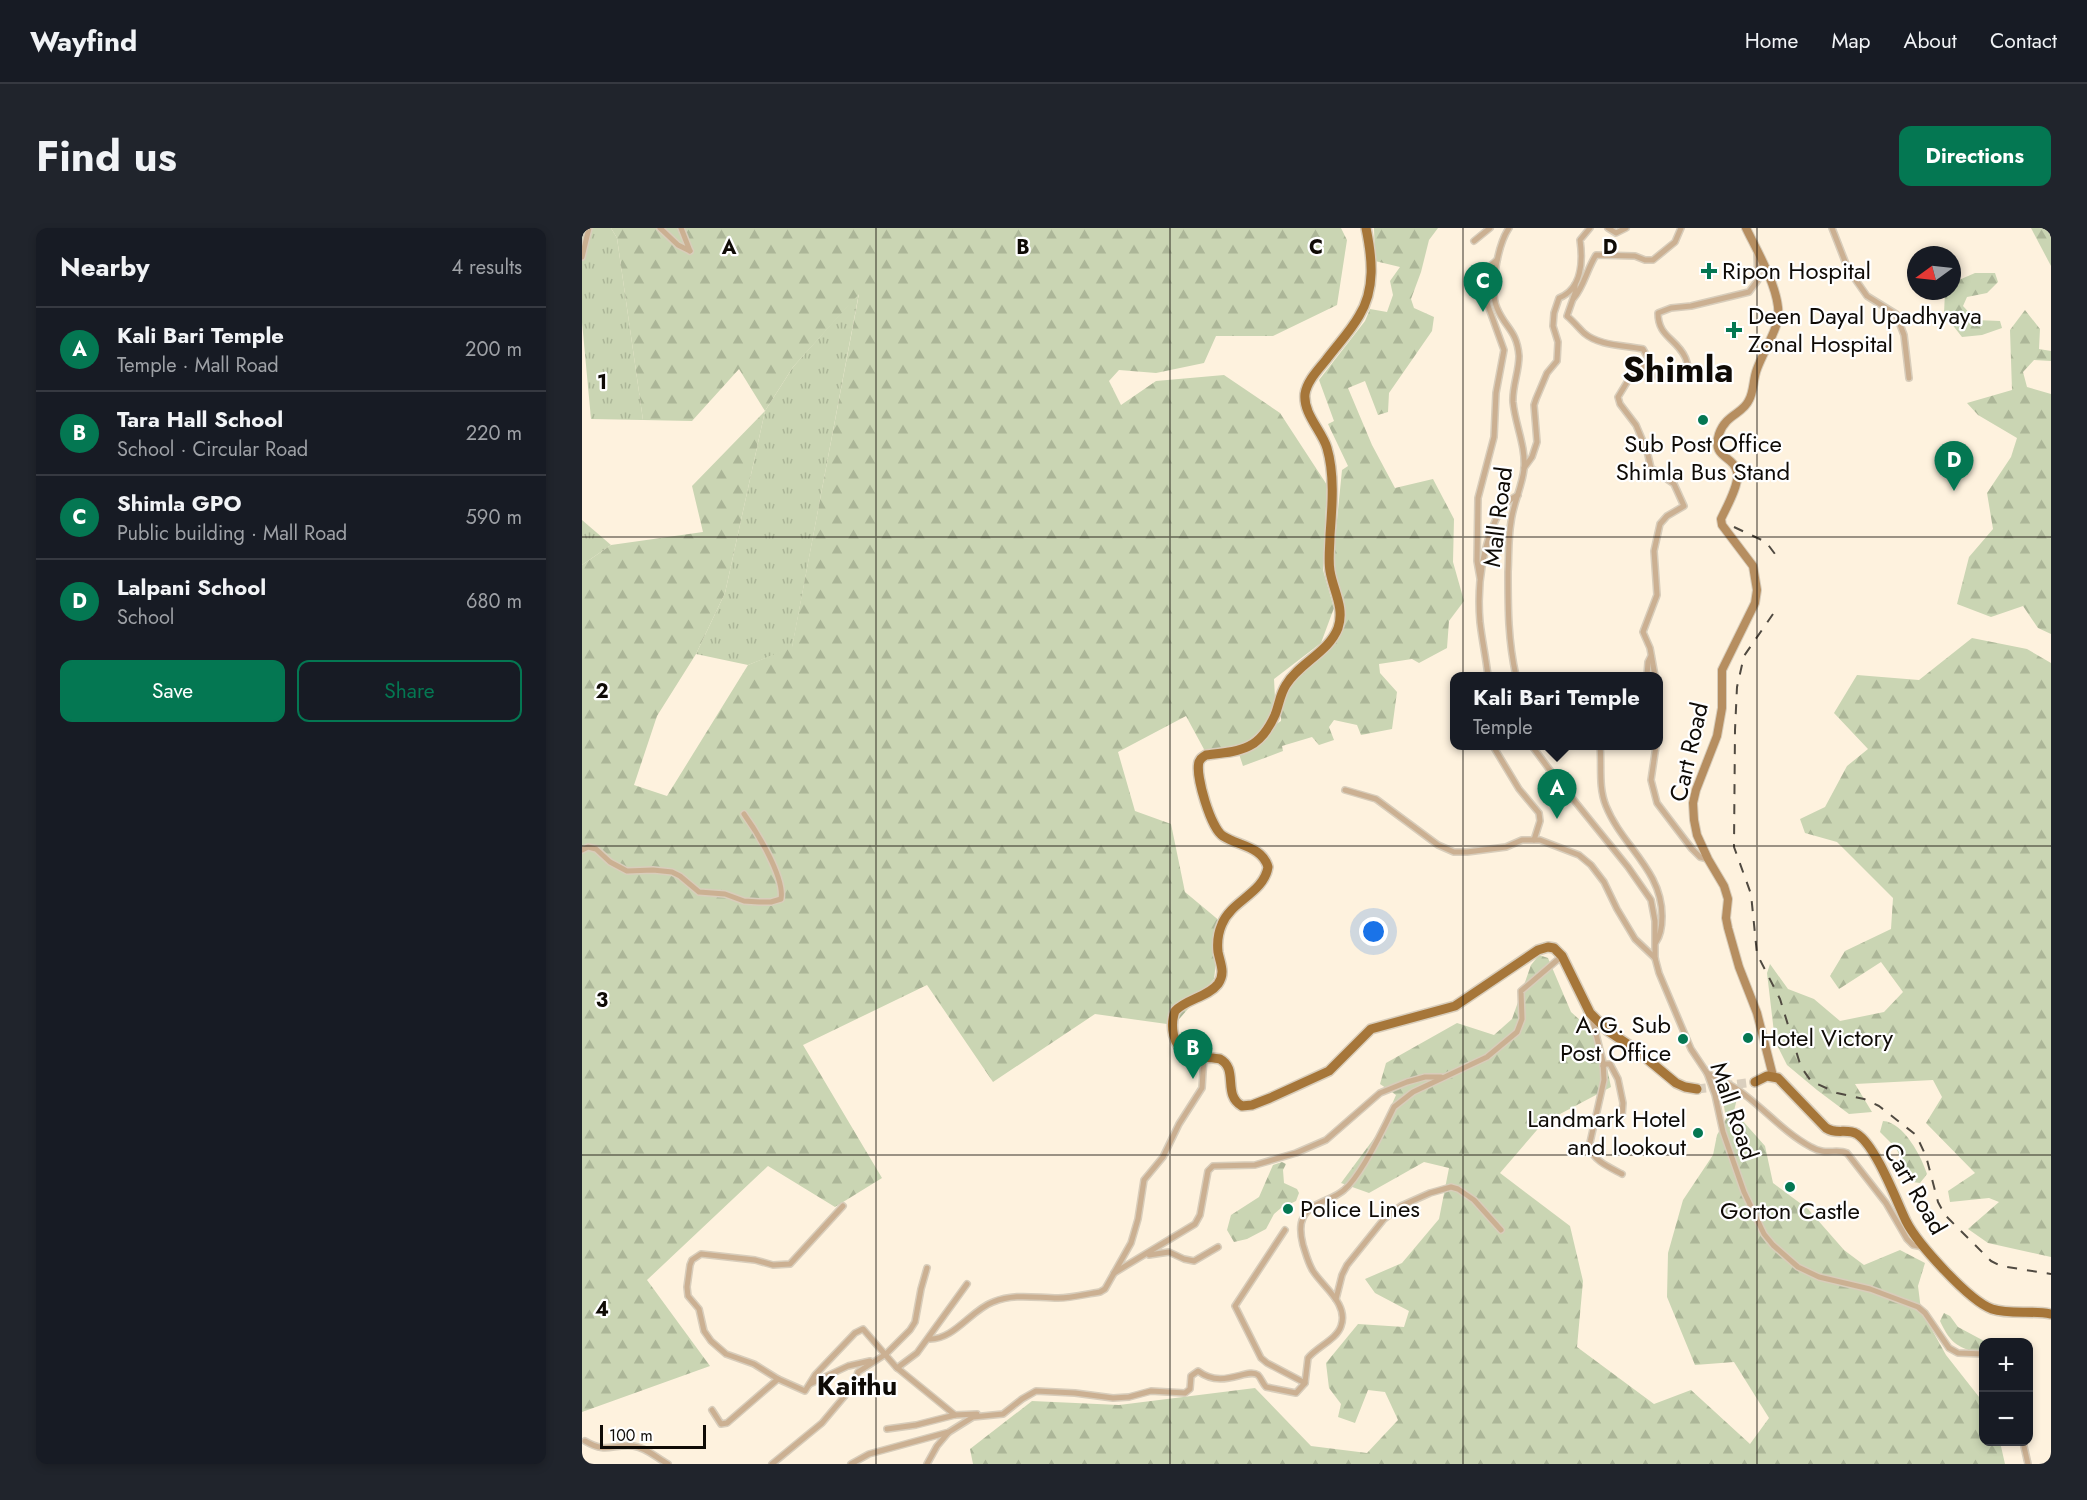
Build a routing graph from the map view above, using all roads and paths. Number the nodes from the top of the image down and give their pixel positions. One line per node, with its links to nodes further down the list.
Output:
1 (589, 228): 15 (street)
2 (660, 228): 3 (street)
3 (681, 228)
4 (1365, 228): 42 (main road)
5 (1490, 228): 13 (street)
6 (1590, 228): 17 (street)
7 (1608, 228): 8 (street)
8 (1626, 228)
9 (1681, 228): 18 (street)
10 (1746, 228): 14 (main road, Cart Road)
11 (1832, 228): 19 (street)
12 (1507, 229): 16 (street, Mall Road)
13 (1474, 241)
14 (1757, 252): 20 (street); 37 (main road, Cart Road)
15 (582, 257)
16 (1497, 260): 21 (street, Mall Road); 23 (street)
17 (1575, 285): 18 (street); 21 (street)
18 (1573, 299): 20 (street)
19 (1909, 378)
20 (1627, 380): 24 (street)
21 (1524, 468): 22 (street, Mall Road)
22 (1518, 495): 23 (street); 26 (street, Mall Road)
23 (1480, 578): 25 (street)
24 (1652, 656): 27 (street); 28 (street)
25 (1487, 672)
26 (1515, 672)
27 (1647, 672)
28 (1654, 672)
29 (1494, 750): 35 (street)
30 (1535, 750): 38 (street, Mall Road)
31 (1600, 750): 38 (street)
32 (1655, 750): 37 (street)
33 (1345, 790): 35 (street)
34 (744, 814): 36 (street)
35 (1534, 840): 40 (street)
36 (582, 850)
37 (1708, 859): 45 (main road, Cart Road)
38 (1655, 944): 40 (street, Mall Road)
39 (1562, 956): 41 (main road); 42 (main road); 46 (street)
40 (1655, 958): 44 (street, Mall Road)
41 (1590, 1013): 43 (street); 48 (main road)
42 (1204, 1056): 58 (street)
43 (1603, 1066): 49 (street); 50 (street)
44 (1707, 1073): 55 (street); 64 (street, Mall Road)
45 (1773, 1076): 47 (main road); 55 (main road, Cart Road)
46 (1446, 1077): 56 (street); 60 (street)
47 (1755, 1082)
48 (1697, 1089)
49 (1622, 1116)
50 (1622, 1174)
51 (843, 1206): 67 (street)
52 (1285, 1230): 68 (street)
53 (1501, 1230): 60 (street)
54 (1218, 1247): 56 (street)
55 (1924, 1248): 61 (main road, Cart Road)
56 (1144, 1256): 58 (street)
57 (927, 1268): 63 (street)
58 (1114, 1273): 62 (street)
59 (966, 1284): 62 (street)
60 (1336, 1299): 68 (street)
61 (2051, 1314)
62 (929, 1339): 66 (street)
63 (886, 1354): 65 (street); 66 (street); 69 (street)
64 (1979, 1354)
65 (875, 1361): 69 (street); 78 (street)
66 (897, 1368): 71 (street)
67 (778, 1379): 69 (street); 70 (street)
68 (1305, 1383): 72 (street)
69 (810, 1384)
70 (712, 1410)
71 (956, 1415): 72 (street); 73 (street)
72 (984, 1415): 74 (street)
73 (887, 1429)
74 (950, 1432): 79 (street); 80 (street)
75 (585, 1442): 77 (street)
76 (2024, 1446): 81 (street)
77 (668, 1464)
78 (772, 1464)
79 (851, 1464)
80 (927, 1464)
81 (2028, 1464)

